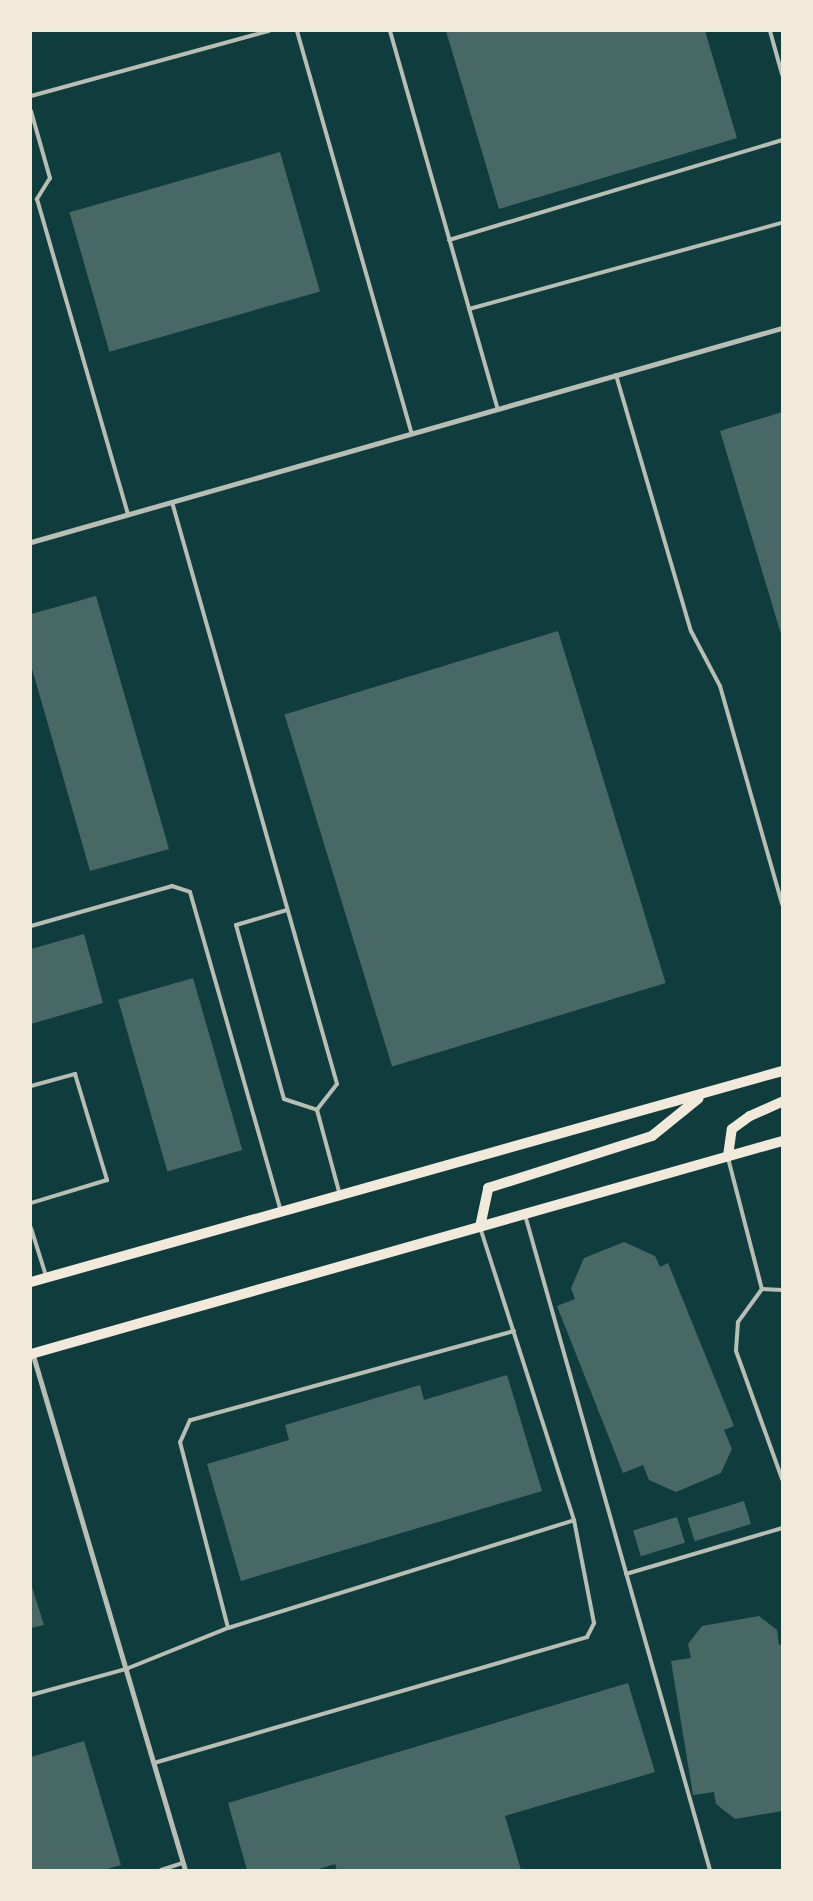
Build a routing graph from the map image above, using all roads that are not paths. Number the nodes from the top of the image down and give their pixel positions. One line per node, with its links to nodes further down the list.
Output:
1 (269, 31): 6 (lane)
2 (297, 31): 15 (lane)
3 (390, 31): 10 (lane)
4 (770, 31): 5 (lane)
5 (782, 74)
6 (31, 96)
7 (31, 111): 17 (lane)
8 (782, 140): 10 (lane)
9 (782, 224): 11 (lane)
10 (449, 240): 11 (lane)
11 (469, 310): 14 (lane)
12 (782, 328): 13 (street)
13 (616, 375): 14 (street); 19 (lane)
14 (498, 409): 15 (street)
15 (412, 434): 16 (street)
16 (172, 502): 17 (street); 20 (lane)
17 (128, 515): 18 (street)
18 (31, 542)
19 (782, 904)
20 (287, 910): 26 (lane); 26 (lane)
21 (31, 926): 31 (lane)
22 (782, 1071): 24 (main road)
23 (31, 1086): 30 (lane)
24 (703, 1094): 29 (main road); 33 (main road)
25 (782, 1102): 28 (main road)
26 (317, 1110): 29 (lane)
27 (782, 1141): 28 (main road)
28 (728, 1156): 32 (main road); 37 (lane)
29 (340, 1196): 31 (main road)
30 (31, 1202)
31 (281, 1212): 35 (main road)
32 (524, 1214): 33 (main road); 44 (lane)
33 (480, 1227): 39 (lane); 40 (main road)
34 (31, 1228): 35 (lane)
35 (47, 1278): 36 (main road)
36 (31, 1282)
37 (762, 1289): 38 (lane); 41 (lane)
38 (782, 1290)
39 (514, 1331): 42 (lane); 45 (lane)
40 (32, 1352): 46 (street)
41 (782, 1479)
42 (574, 1520): 45 (lane); 48 (lane)
43 (782, 1528): 44 (lane)
44 (626, 1574): 52 (lane)
45 (228, 1628): 46 (lane)
46 (126, 1669): 47 (lane); 48 (street)
47 (31, 1695)
48 (154, 1763): 49 (street)
49 (183, 1863): 50 (lane); 51 (street)
50 (161, 1870)
51 (185, 1870)
52 (710, 1870)

